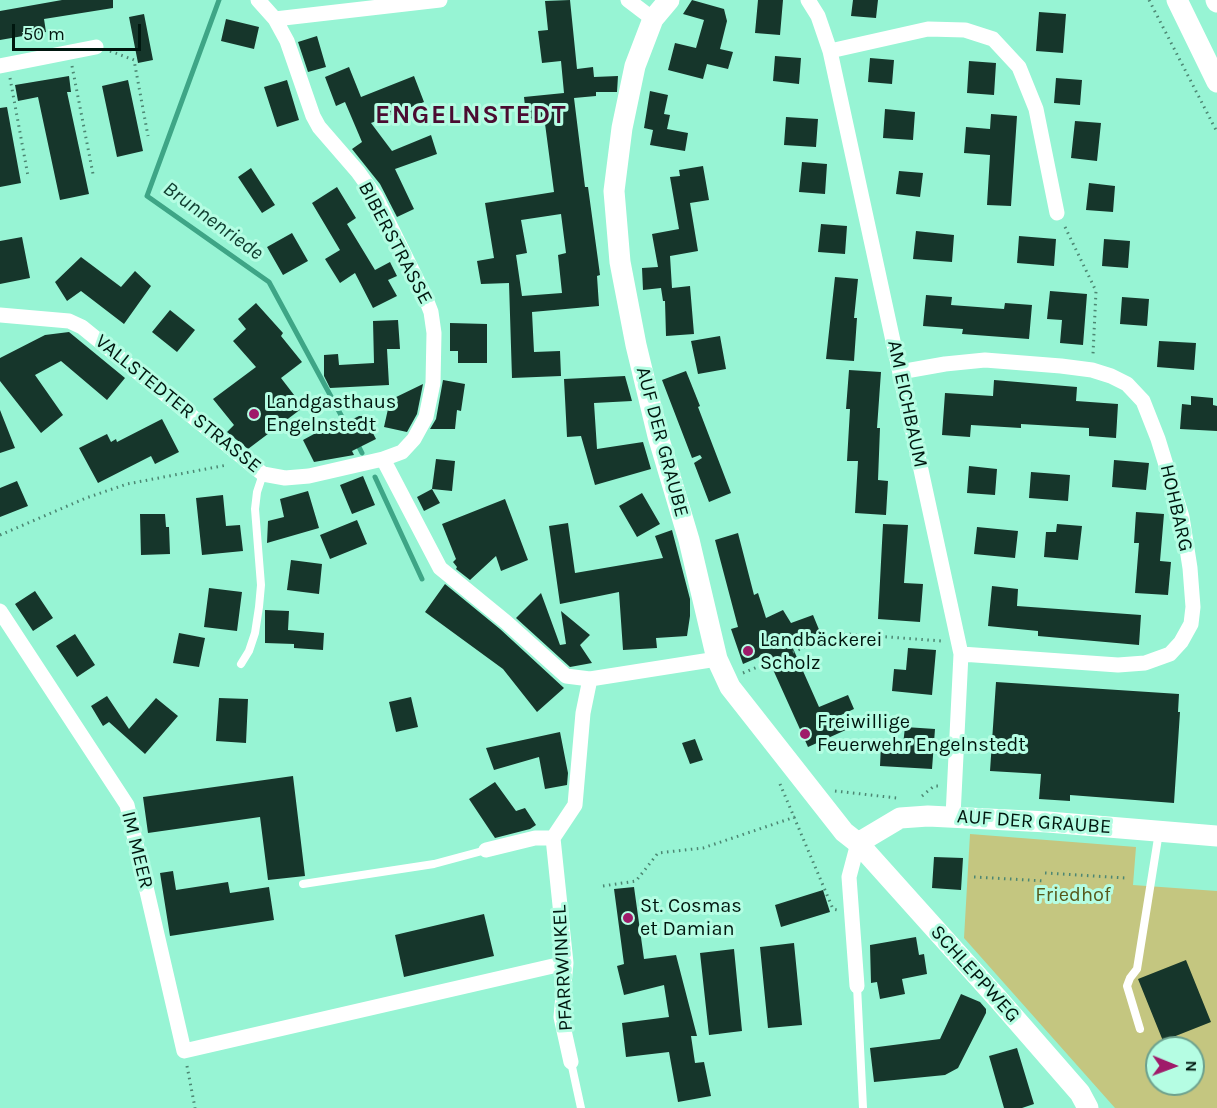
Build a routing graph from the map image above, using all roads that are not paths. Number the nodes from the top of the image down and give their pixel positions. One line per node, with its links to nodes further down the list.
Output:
1 (258, 0): 7 (street, BIBERSTRASSE)
2 (440, 0): 7 (street)
3 (628, 0): 8 (street)
4 (669, 0): 8 (street, AUF DER GRAUBE)
5 (808, 0): 10 (street, AM EICHBAUM)
6 (1177, 0): 12 (street)
7 (275, 19): 16 (street, BIBERSTRASSE)
8 (653, 19): 20 (street, AUF DER GRAUBE)
9 (96, 47): 11 (street)
10 (830, 51): 13 (street); 15 (street, AM EICHBAUM)
11 (4, 65)
12 (1217, 82)
13 (1057, 213)
14 (0, 315): 17 (street, VALLSTEDTER STRASSE)
15 (900, 372): 19 (street, AM EICHBAUM); 19 (street, HOHBARG)
16 (383, 459): 17 (street, VALLSTEDTER STRASSE); 22 (street)
17 (263, 474): 21 (lane)
18 (0, 611): 30 (street, IM MEER)
19 (960, 648): 23 (street, AM EICHBAUM)
20 (717, 659): 22 (street); 27 (street, AUF DER GRAUBE)
21 (241, 664)
22 (590, 679): 26 (street)
23 (953, 816): 24 (street, AUF DER GRAUBE); 27 (street, AUF DER GRAUBE)
24 (1159, 831): 25 (street, AUF DER GRAUBE); 32 (lane)
25 (1217, 836)
26 (553, 838): 28 (street); 30 (street, PFARRWINKEL)
27 (858, 843): 31 (street); 36 (street, SCHLEPPWEG)
28 (486, 850): 29 (lane)
29 (303, 884)
30 (566, 963): 33 (street, PFARRWINKEL)
31 (857, 986): 35 (lane)
32 (1140, 1029)
33 (571, 1062): 34 (lane)
34 (581, 1108)
35 (863, 1108)
36 (1088, 1108)

